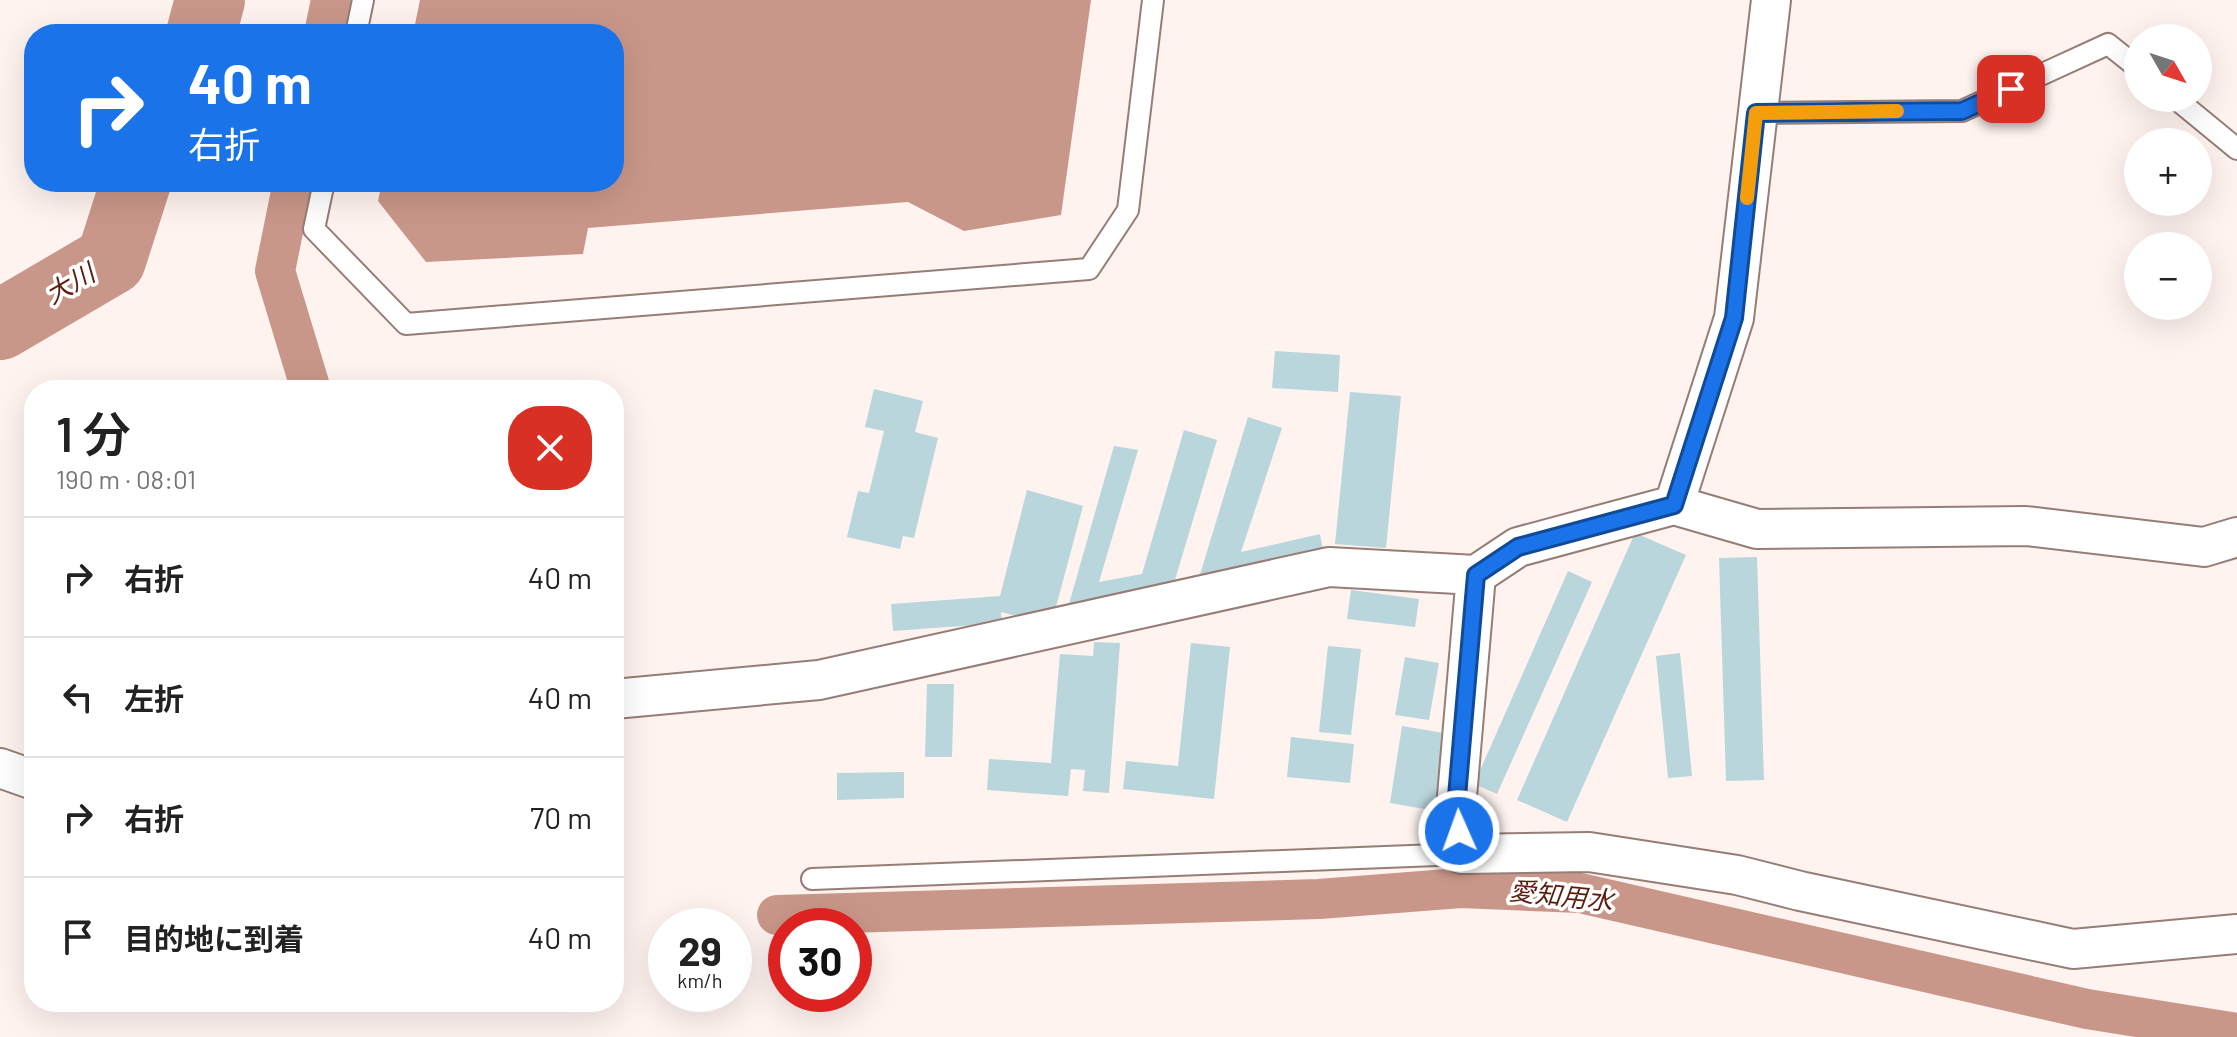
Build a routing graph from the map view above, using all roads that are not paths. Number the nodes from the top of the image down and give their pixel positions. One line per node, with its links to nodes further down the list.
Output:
1 (363, 0): 4 (lane)
2 (1153, 0): 9 (lane)
3 (1771, 0): 7 (street)
4 (358, 24)
5 (2124, 57): 7 (lane)
6 (2192, 112): 8 (lane)
7 (1756, 113): 10 (street)
8 (2237, 149)
9 (322, 192)
10 (1674, 505): 11 (street); 12 (street)
11 (2237, 537)
12 (1476, 575): 13 (street); 16 (street)
13 (624, 698)
14 (0, 768): 15 (street)
15 (24, 776)
16 (1462, 854): 17 (lane); 18 (street)
17 (812, 879)
18 (2237, 934)

